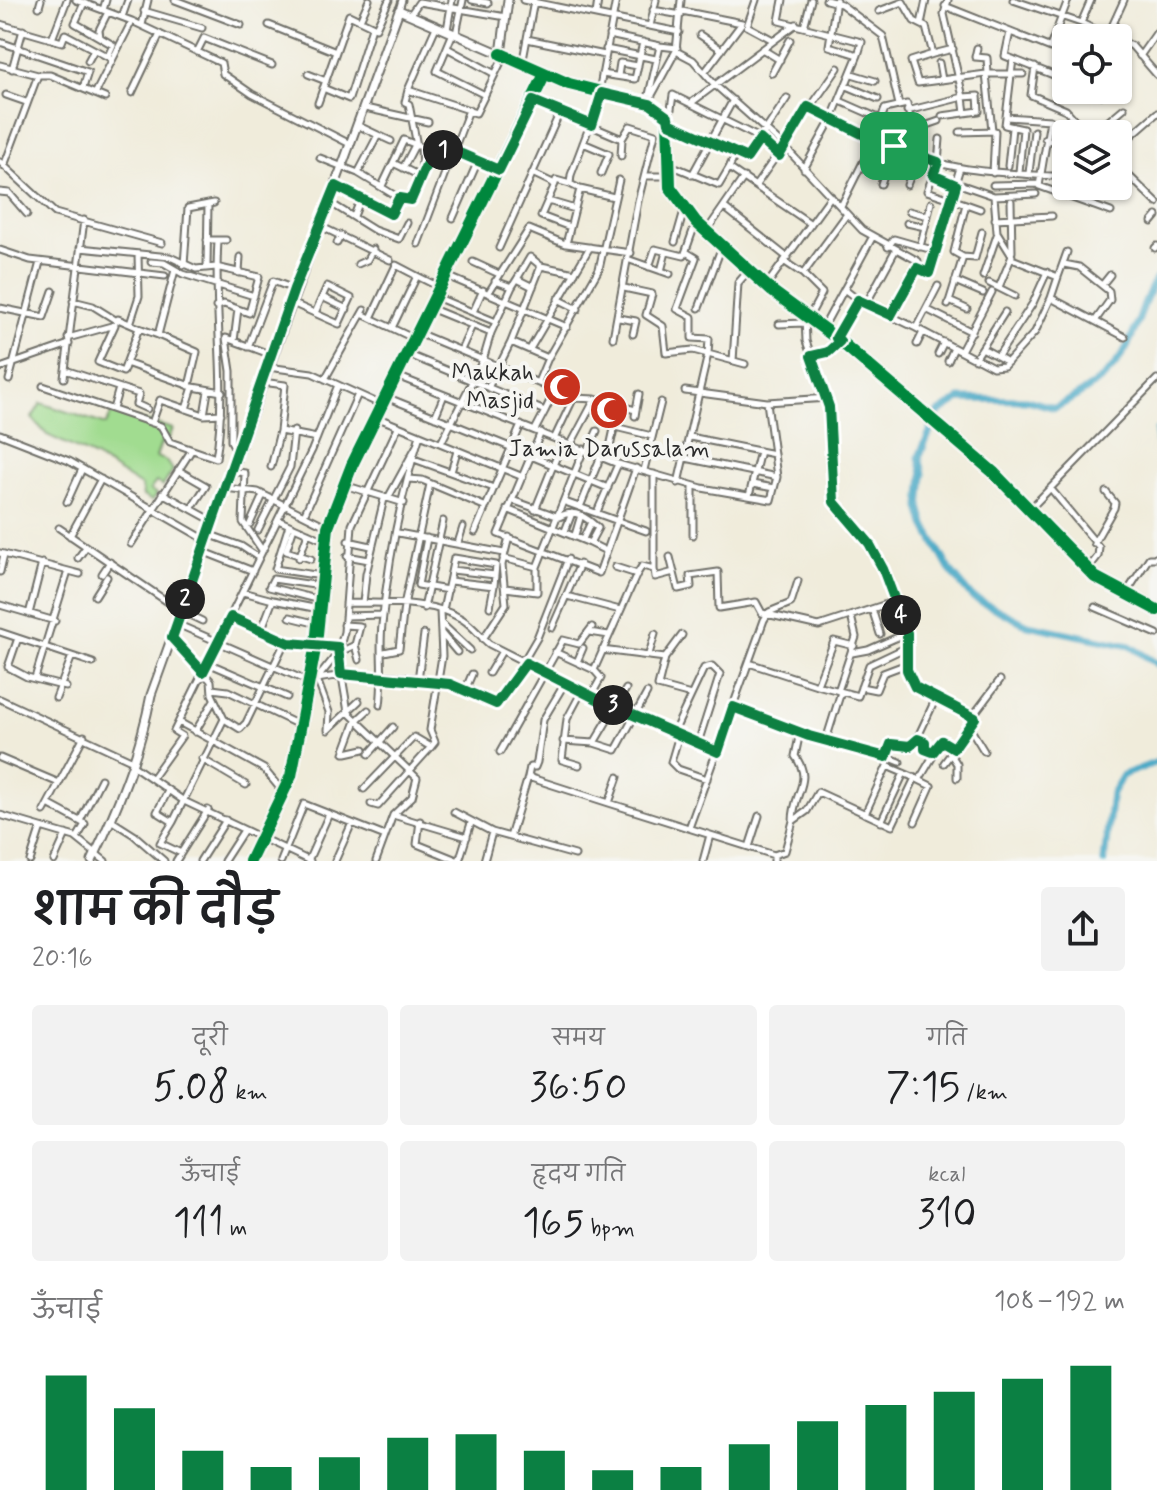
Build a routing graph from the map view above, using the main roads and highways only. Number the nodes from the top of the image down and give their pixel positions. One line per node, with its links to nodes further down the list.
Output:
1 (508, 0): 2 (main road)
2 (94, 857)

